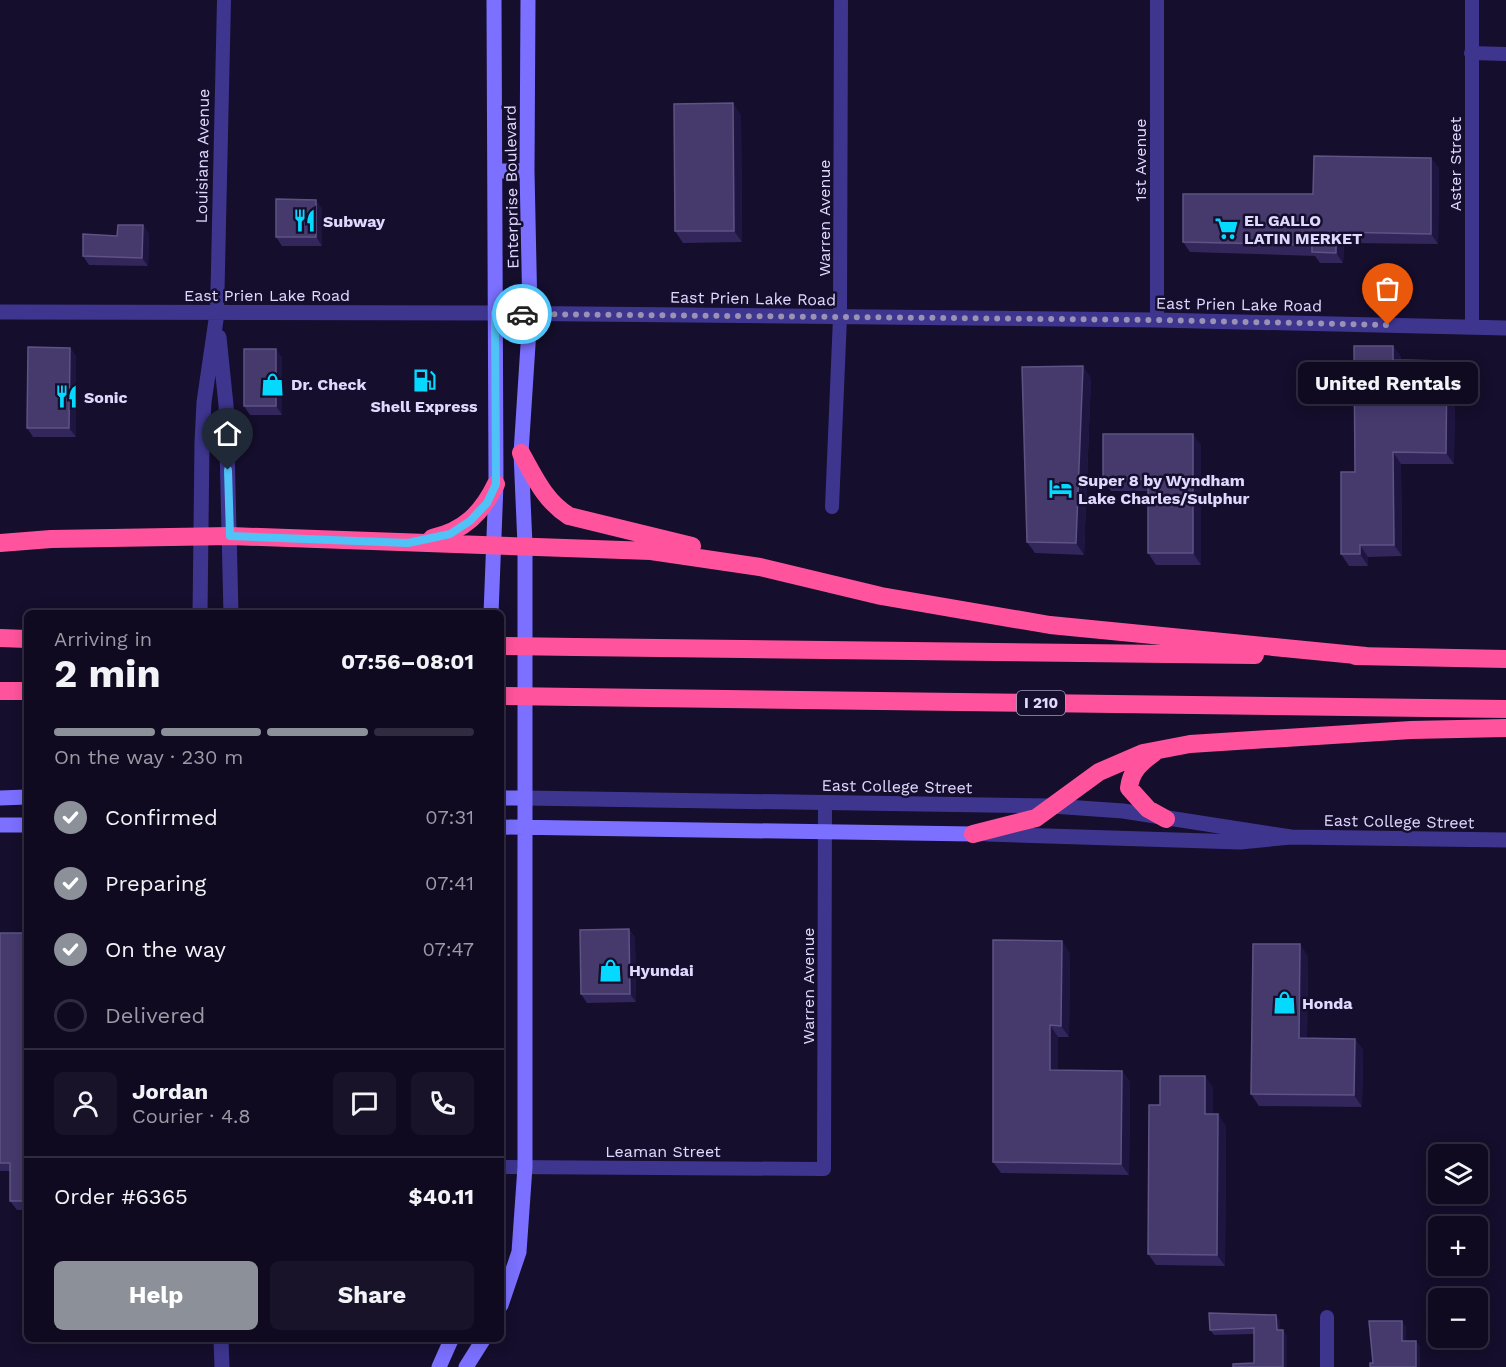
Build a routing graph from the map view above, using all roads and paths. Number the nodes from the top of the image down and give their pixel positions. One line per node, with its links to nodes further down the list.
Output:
1 (224, 0): 12 (street, Louisiana Avenue)
2 (494, 0): 9 (main road, Enterprise Boulevard)
3 (528, 0): 10 (main road, Enterprise Boulevard)
4 (841, 0): 15 (street, Warren Avenue)
5 (1157, 0): 16 (street, 1st Avenue)
6 (1472, 0): 7 (street, Aster Street)
7 (1471, 53): 8 (street); 17 (street, Aster Street)
8 (1506, 54)
9 (495, 171): 10 (main road); 13 (main road, Enterprise Boulevard)
10 (527, 171): 14 (main road, Enterprise Boulevard)
11 (0, 312): 12 (street, East Prien Lake Road)
12 (217, 313): 13 (street, East Prien Lake Road); 22 (street, Louisiana Avenue); 23 (street, Louisiana Avenue)
13 (495, 313): 14 (street, East Prien Lake Road); 20 (main road, Enterprise Boulevard)
14 (530, 314): 15 (street, East Prien Lake Road); 19 (main road, Enterprise Boulevard)
15 (840, 317): 16 (street, East Prien Lake Road); 21 (street, Warren Avenue)
16 (1158, 320): 17 (street, East Prien Lake Road)
17 (1472, 327): 18 (street, East Prien Lake Road)
18 (1506, 328)
19 (521, 453): 27 (main road, Enterprise Boulevard); 28 (highway)
20 (496, 484): 25 (highway); 26 (main road, Enterprise Boulevard)
21 (831, 507)
22 (200, 536): 23 (highway); 24 (highway); 29 (street, Louisiana Avenue)
23 (230, 536): 25 (highway); 30 (street, Louisiana Avenue)
24 (0, 543)
25 (408, 543): 26 (highway)
26 (492, 544): 27 (highway); 31 (main road, Enterprise Boulevard)
27 (525, 545): 28 (highway); 46 (main road, Enterprise Boulevard)
28 (760, 567): 35 (highway)
29 (200, 610)
30 (231, 610)
31 (491, 610)
32 (0, 638): 33 (highway)
33 (24, 639)
34 (504, 646): 35 (highway, bridge)
35 (1366, 656): 36 (highway)
36 (1506, 659)
37 (0, 691): 38 (highway)
38 (24, 691)
39 (504, 696): 40 (highway, I 210, bridge)
40 (1506, 708)
41 (1506, 728): 42 (highway)
42 (1161, 748): 48 (highway); 49 (highway)
43 (24, 797): 44 (main road)
44 (0, 798)
45 (504, 798): 46 (main road, East College Street)
46 (525, 798): 47 (street, East College Street); 53 (main road, Enterprise Boulevard)
47 (825, 803): 48 (street, East College Street); 54 (street, Warren Avenue)
48 (1052, 806): 49 (street, East College Street); 55 (highway)
49 (1166, 819): 56 (street, East College Street)
50 (0, 825): 51 (main road)
51 (24, 825)
52 (504, 827): 53 (main road, East College Street)
53 (526, 827): 54 (main road, East College Street); 59 (main road, Enterprise Boulevard)
54 (825, 834): 55 (main road, East College Street); 60 (street, Warren Avenue)
55 (973, 834): 56 (street, East College Street)
56 (1291, 837): 57 (street, East College Street)
57 (1506, 840)
58 (504, 1167): 59 (street, Leaman Street)
59 (525, 1167): 60 (street, Leaman Street); 61 (main road, Enterprise Boulevard)
60 (824, 1169)
61 (504, 1296)
62 (1327, 1317): 69 (street)
63 (221, 1342): 66 (street)
64 (450, 1342): 67 (main road)
65 (482, 1342): 68 (main road)
66 (222, 1367)
67 (439, 1367)
68 (466, 1367)
69 (1327, 1367)

